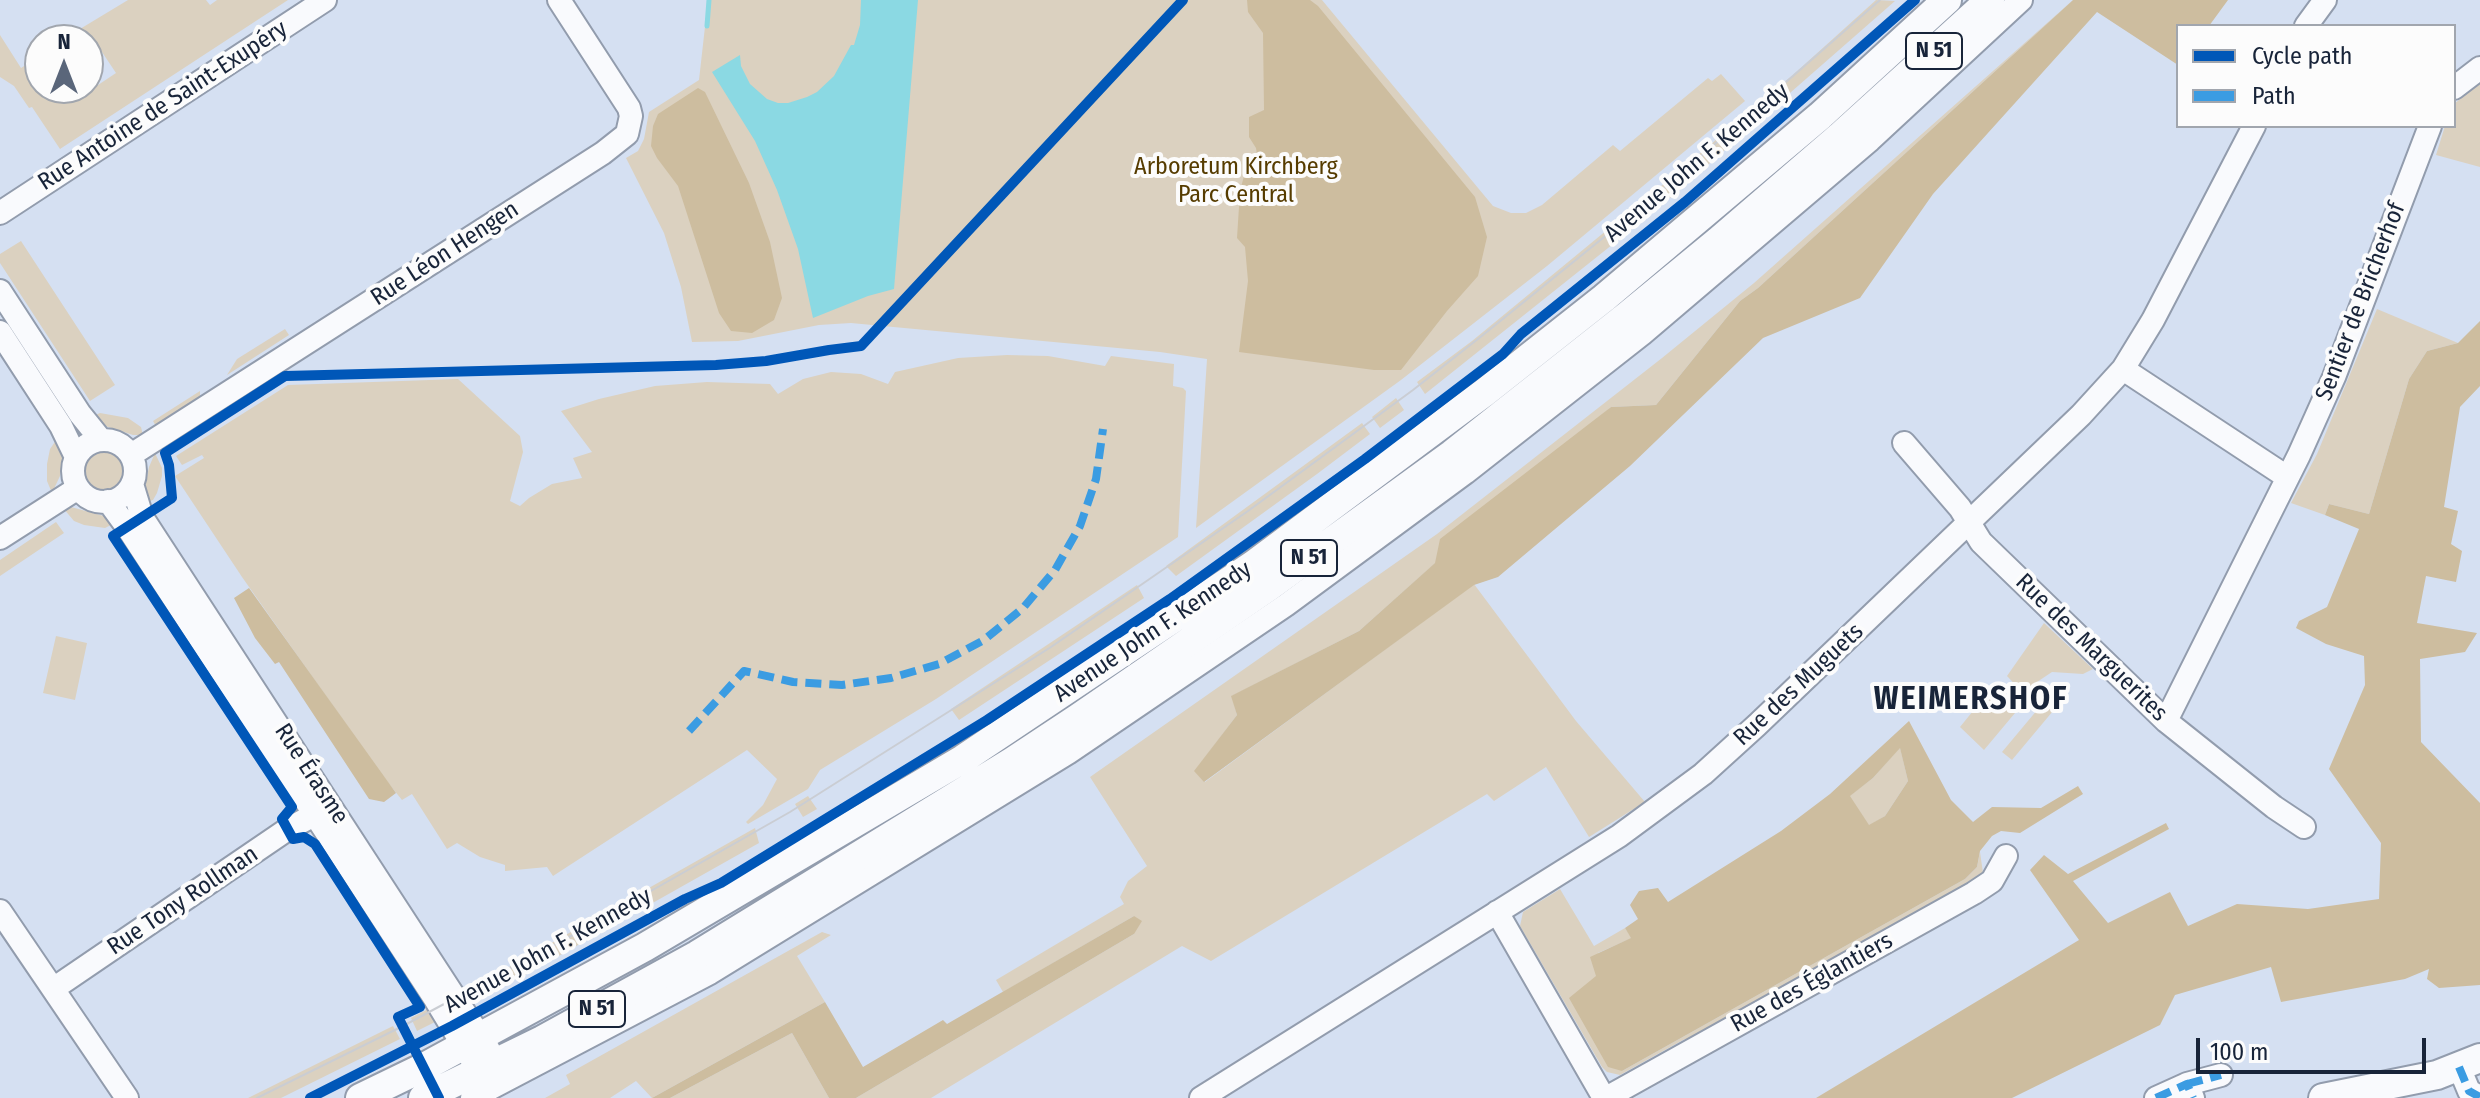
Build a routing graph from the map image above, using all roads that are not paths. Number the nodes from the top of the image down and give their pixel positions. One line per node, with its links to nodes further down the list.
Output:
1 (325, 0): 12 (street, Rue Antoine de Saint-Exupéry)
2 (559, 0): 18 (street, Rue Léon Hengen)
3 (1947, 0): 36 (main road, Avenue John F. Kennedy / N 51)
4 (1990, 0): 20 (main road, Avenue John F. Kennedy / N 51)
5 (2021, 0): 20 (street, Avenue John F. Kennedy)
6 (2325, 0): 7 (street)
7 (2309, 24)
8 (2480, 68): 9 (street)
9 (2456, 86)
10 (2253, 128): 15 (street, Rue des Muguets)
11 (2429, 128): 21 (street, Sentier de Bricherhof)
12 (0, 213)
13 (0, 291): 16 (street)
14 (0, 332): 19 (street)
15 (2123, 369): 21 (street); 25 (street, Rue des Muguets)
16 (101, 440): 18 (street); 19 (street)
17 (1904, 443): 25 (street, Rue des Marguerites)
18 (131, 455): 22 (street, Rue Érasme)
19 (76, 457): 23 (street)
20 (1459, 464): 34 (main road, Avenue John F. Kennedy / N 51); 35 (street, Avenue John F. Kennedy)
21 (2287, 477): 27 (street, Sentier de Bricherhof)
22 (132, 484): 24 (street); 36 (street, Rue Érasme)
23 (78, 488): 24 (street); 26 (street)
24 (108, 501): 28 (street, Rue Érasme)
25 (1969, 522): 27 (street, Rue des Marguerites); 32 (street, Rue des Muguets)
26 (0, 538)
27 (2166, 721): 29 (street, Rue des Marguerites)
28 (314, 815): 33 (street, Rue Tony Rollman); 36 (street, Rue Érasme)
29 (2304, 827)
30 (2006, 856): 47 (street, Rue des Églantiers)
31 (0, 911): 33 (street)
32 (1497, 912): 46 (street, Rue des Muguets); 47 (street)
33 (53, 989): 42 (street)
34 (593, 1012): 35 (street, Avenue John F. Kennedy); 39 (main road, Avenue John F. Kennedy / N 51)
35 (636, 1013): 39 (street, Avenue John F. Kennedy)
36 (472, 1041): 39 (street, Rue Érasme); 43 (main road, Avenue John F. Kennedy / N 51)
37 (2470, 1063): 41 (street); 49 (main road)
38 (2221, 1075): 40 (street)
39 (494, 1079): 44 (main road, Avenue John F. Kennedy / N 51); 45 (street, Avenue John F. Kennedy)
40 (2190, 1091): 48 (street)
41 (2480, 1097)
42 (127, 1098)
43 (360, 1098)
44 (423, 1098)
45 (472, 1098)
46 (1201, 1098)
47 (1605, 1098)
48 (2156, 1098)
49 (2323, 1098)

